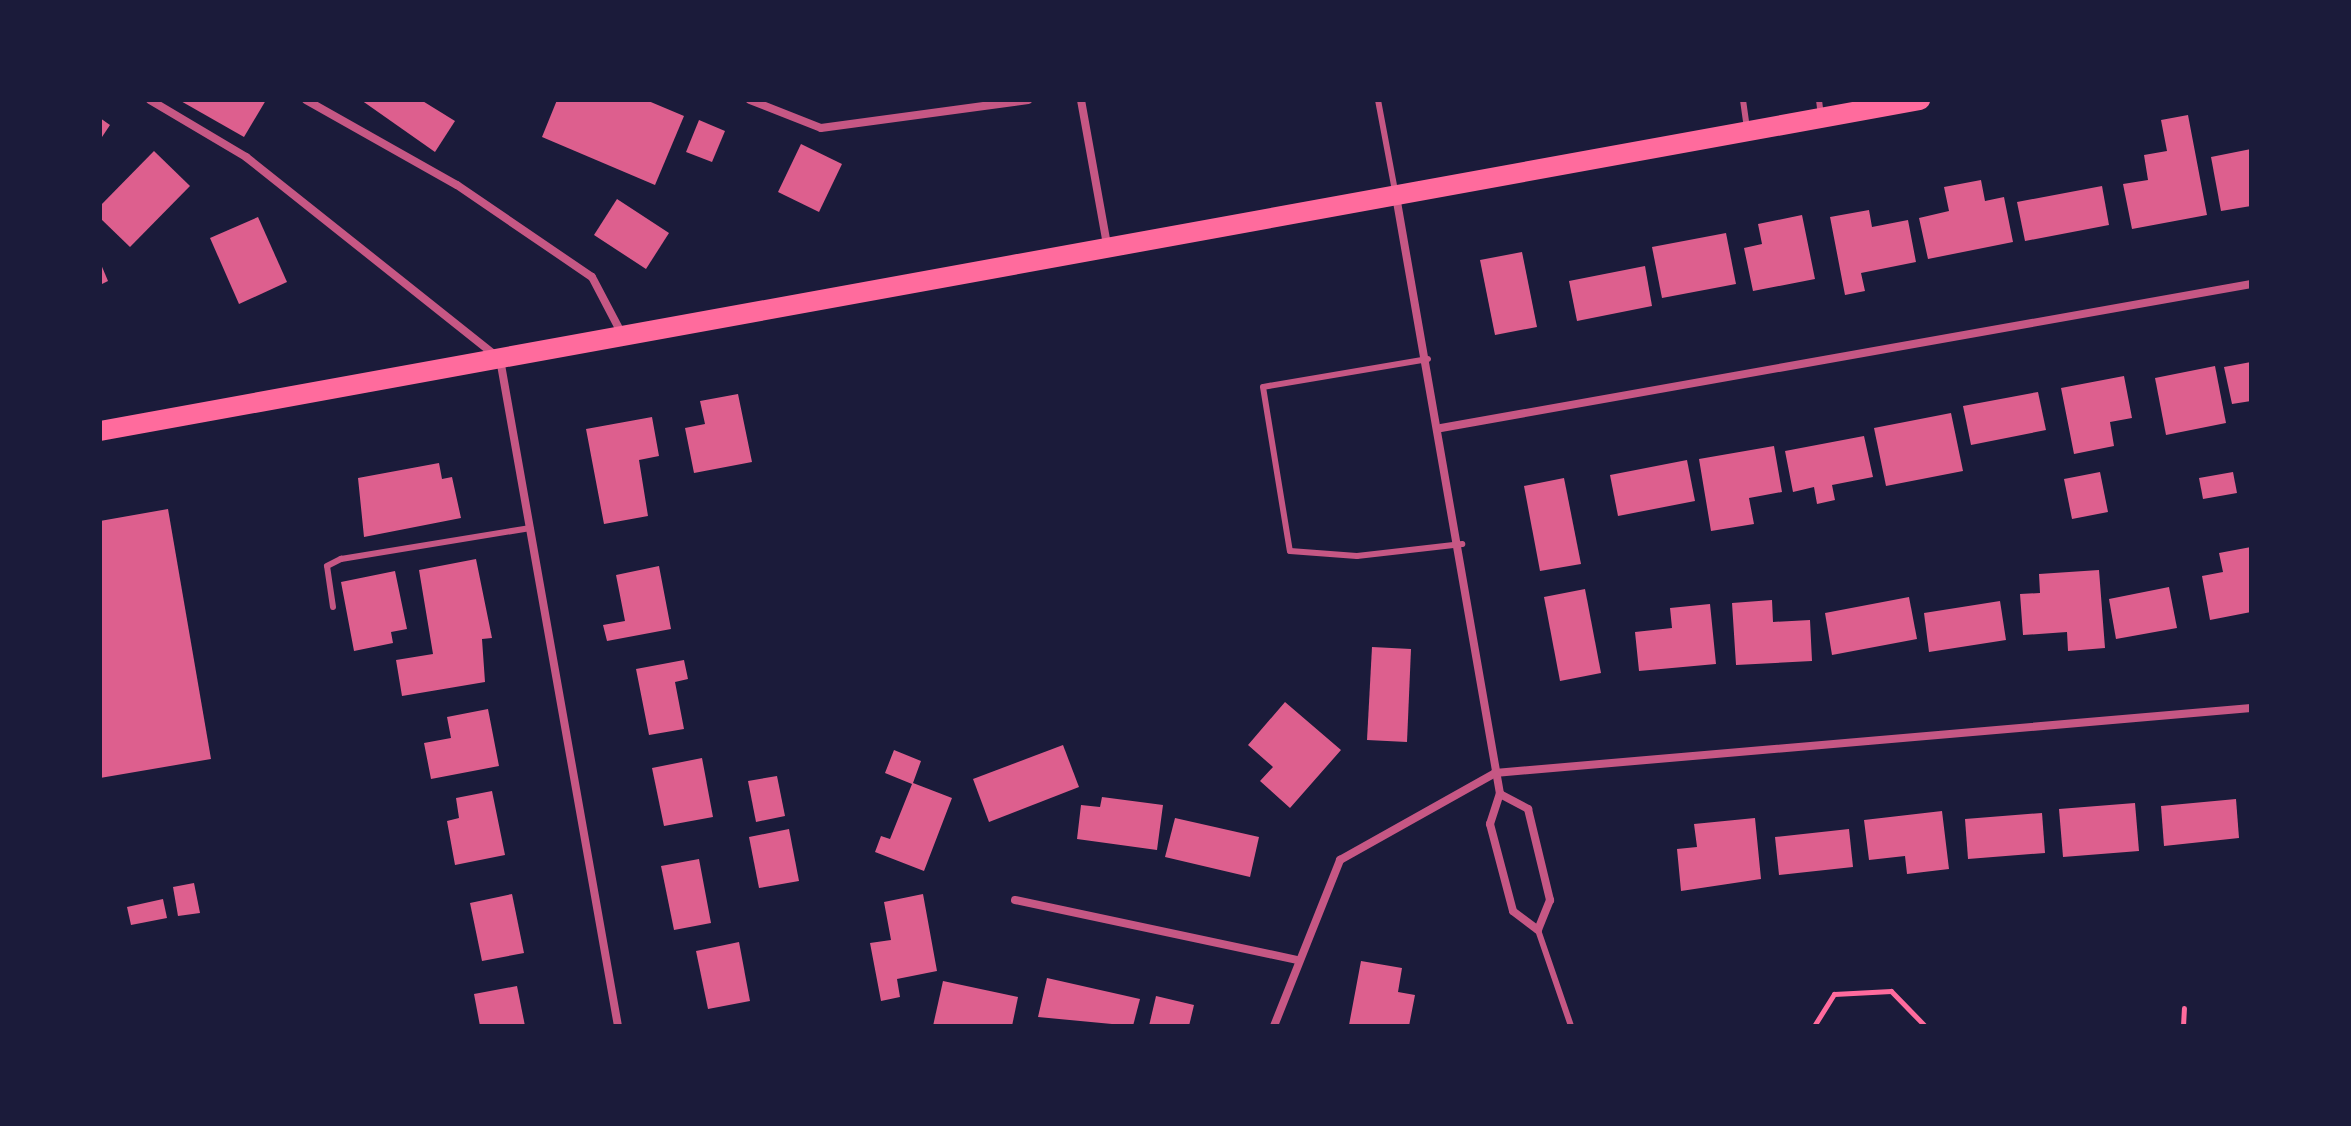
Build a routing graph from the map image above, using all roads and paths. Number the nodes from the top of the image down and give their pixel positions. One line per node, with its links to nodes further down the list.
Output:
1 (150, 100): 15 (street)
2 (306, 100): 14 (street)
3 (750, 100): 4 (street)
4 (1028, 100)
5 (1081, 100): 12 (street)
6 (1378, 100): 11 (lane)
7 (1743, 100): 10 (lane)
8 (1920, 100): 9 (main road)
9 (1820, 109): 10 (main road)
10 (1748, 132): 11 (main road)
11 (1396, 193): 12 (main road); 16 (street)
12 (1107, 244): 14 (main road)
13 (2251, 284): 17 (street)
14 (623, 336): 15 (main road)
15 (500, 359): 18 (main road); 19 (street)
16 (1428, 359): 17 (street); 20 (lane)
17 (1441, 428): 20 (street)
18 (100, 431)
19 (530, 528): 21 (lane); 29 (street)
20 (1462, 544): 23 (street)
21 (333, 607)
22 (2251, 708): 23 (street)
23 (1495, 773): 24 (street); 27 (street)
24 (1500, 794): 26 (street); 26 (street)
25 (1015, 900): 27 (street)
26 (1538, 930): 31 (lane)
27 (1297, 960): 30 (street)
28 (2184, 1008): 34 (path)
29 (618, 1026)
30 (1274, 1026)
31 (1571, 1026)
32 (1814, 1026): 33 (path)
33 (1925, 1026)
34 (2183, 1026)

